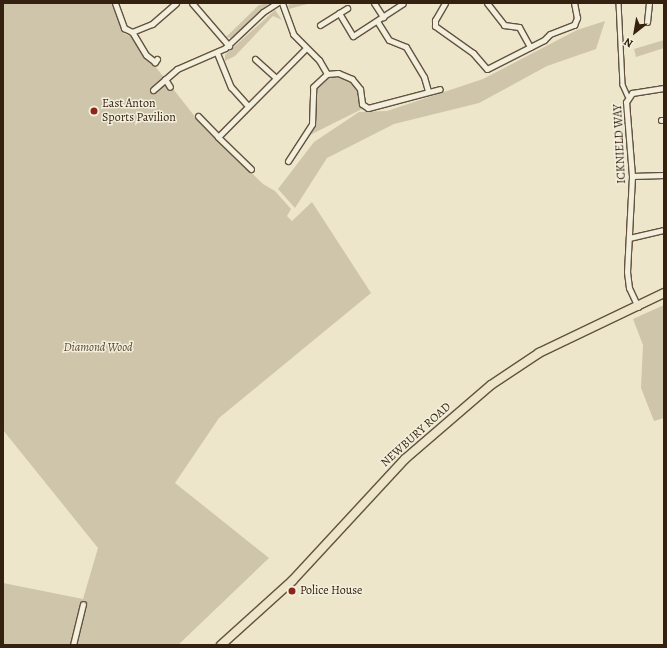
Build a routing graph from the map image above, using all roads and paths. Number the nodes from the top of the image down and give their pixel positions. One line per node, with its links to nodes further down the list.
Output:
1 (115, 3): 19 (street)
2 (176, 3): 19 (street)
3 (192, 3): 20 (street)
4 (277, 3): 20 (street)
5 (282, 3): 22 (street)
6 (374, 3): 15 (street)
7 (445, 3): 21 (street)
8 (487, 3): 21 (street)
9 (574, 3): 21 (street)
10 (619, 3): 34 (street, ICKNIELD WAY)
11 (649, 3): 17 (street)
12 (402, 4): 15 (street)
13 (347, 8): 14 (street)
14 (339, 13): 16 (street); 18 (street)
15 (382, 17): 16 (street)
16 (377, 21): 33 (street)
17 (647, 22)
18 (320, 26)
19 (132, 32): 24 (street)
20 (229, 46): 23 (street)
21 (530, 47)
22 (306, 48): 26 (street); 27 (street)
23 (217, 53): 28 (street); 35 (street)
24 (157, 59)
25 (256, 59): 27 (street)
26 (327, 74): 33 (street); 38 (street)
27 (276, 78): 35 (street)
28 (165, 79): 29 (street); 32 (street)
29 (170, 88)
30 (664, 88): 34 (street)
31 (440, 89): 33 (street)
32 (154, 90)
33 (428, 91)
34 (628, 96): 41 (street, ICKNIELD WAY)
35 (248, 106): 37 (street)
36 (198, 116): 37 (street)
37 (218, 137): 39 (street)
38 (288, 161)
39 (251, 169)
40 (664, 175): 41 (street)
41 (632, 176): 43 (street, ICKNIELD WAY)
42 (664, 230): 43 (street)
43 (629, 238): 45 (street, ICKNIELD WAY)
44 (664, 293): 45 (main road, NEWBURY ROAD)
45 (638, 307): 48 (main road, NEWBURY ROAD)
46 (83, 604): 47 (street)
47 (73, 645)
48 (221, 645)

